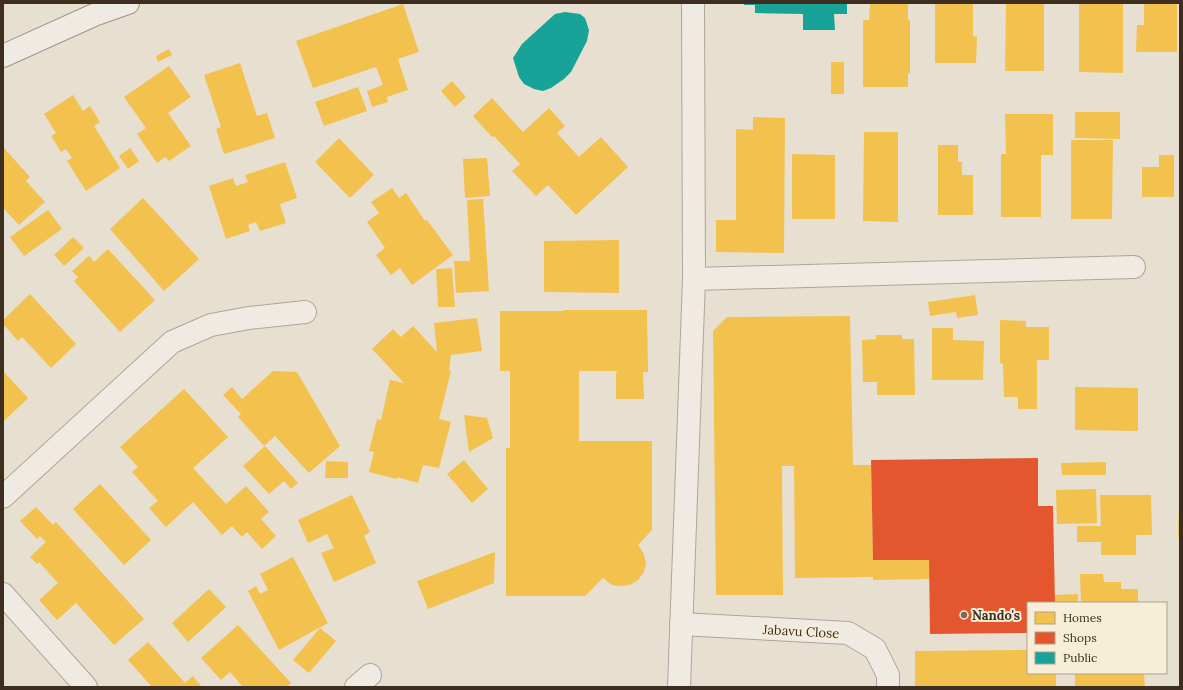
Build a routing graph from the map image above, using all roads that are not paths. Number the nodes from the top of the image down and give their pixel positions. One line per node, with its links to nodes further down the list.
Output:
1 (128, 3): 3 (street)
2 (693, 3): 5 (street)
3 (3, 56)
4 (1134, 267): 5 (street)
5 (694, 279): 9 (street)
6 (305, 312): 7 (street)
7 (3, 497)
8 (3, 594): 10 (street)
9 (681, 624): 11 (street); 12 (street, Jabavu Close)
10 (86, 687)
11 (679, 687)
12 (888, 687)

